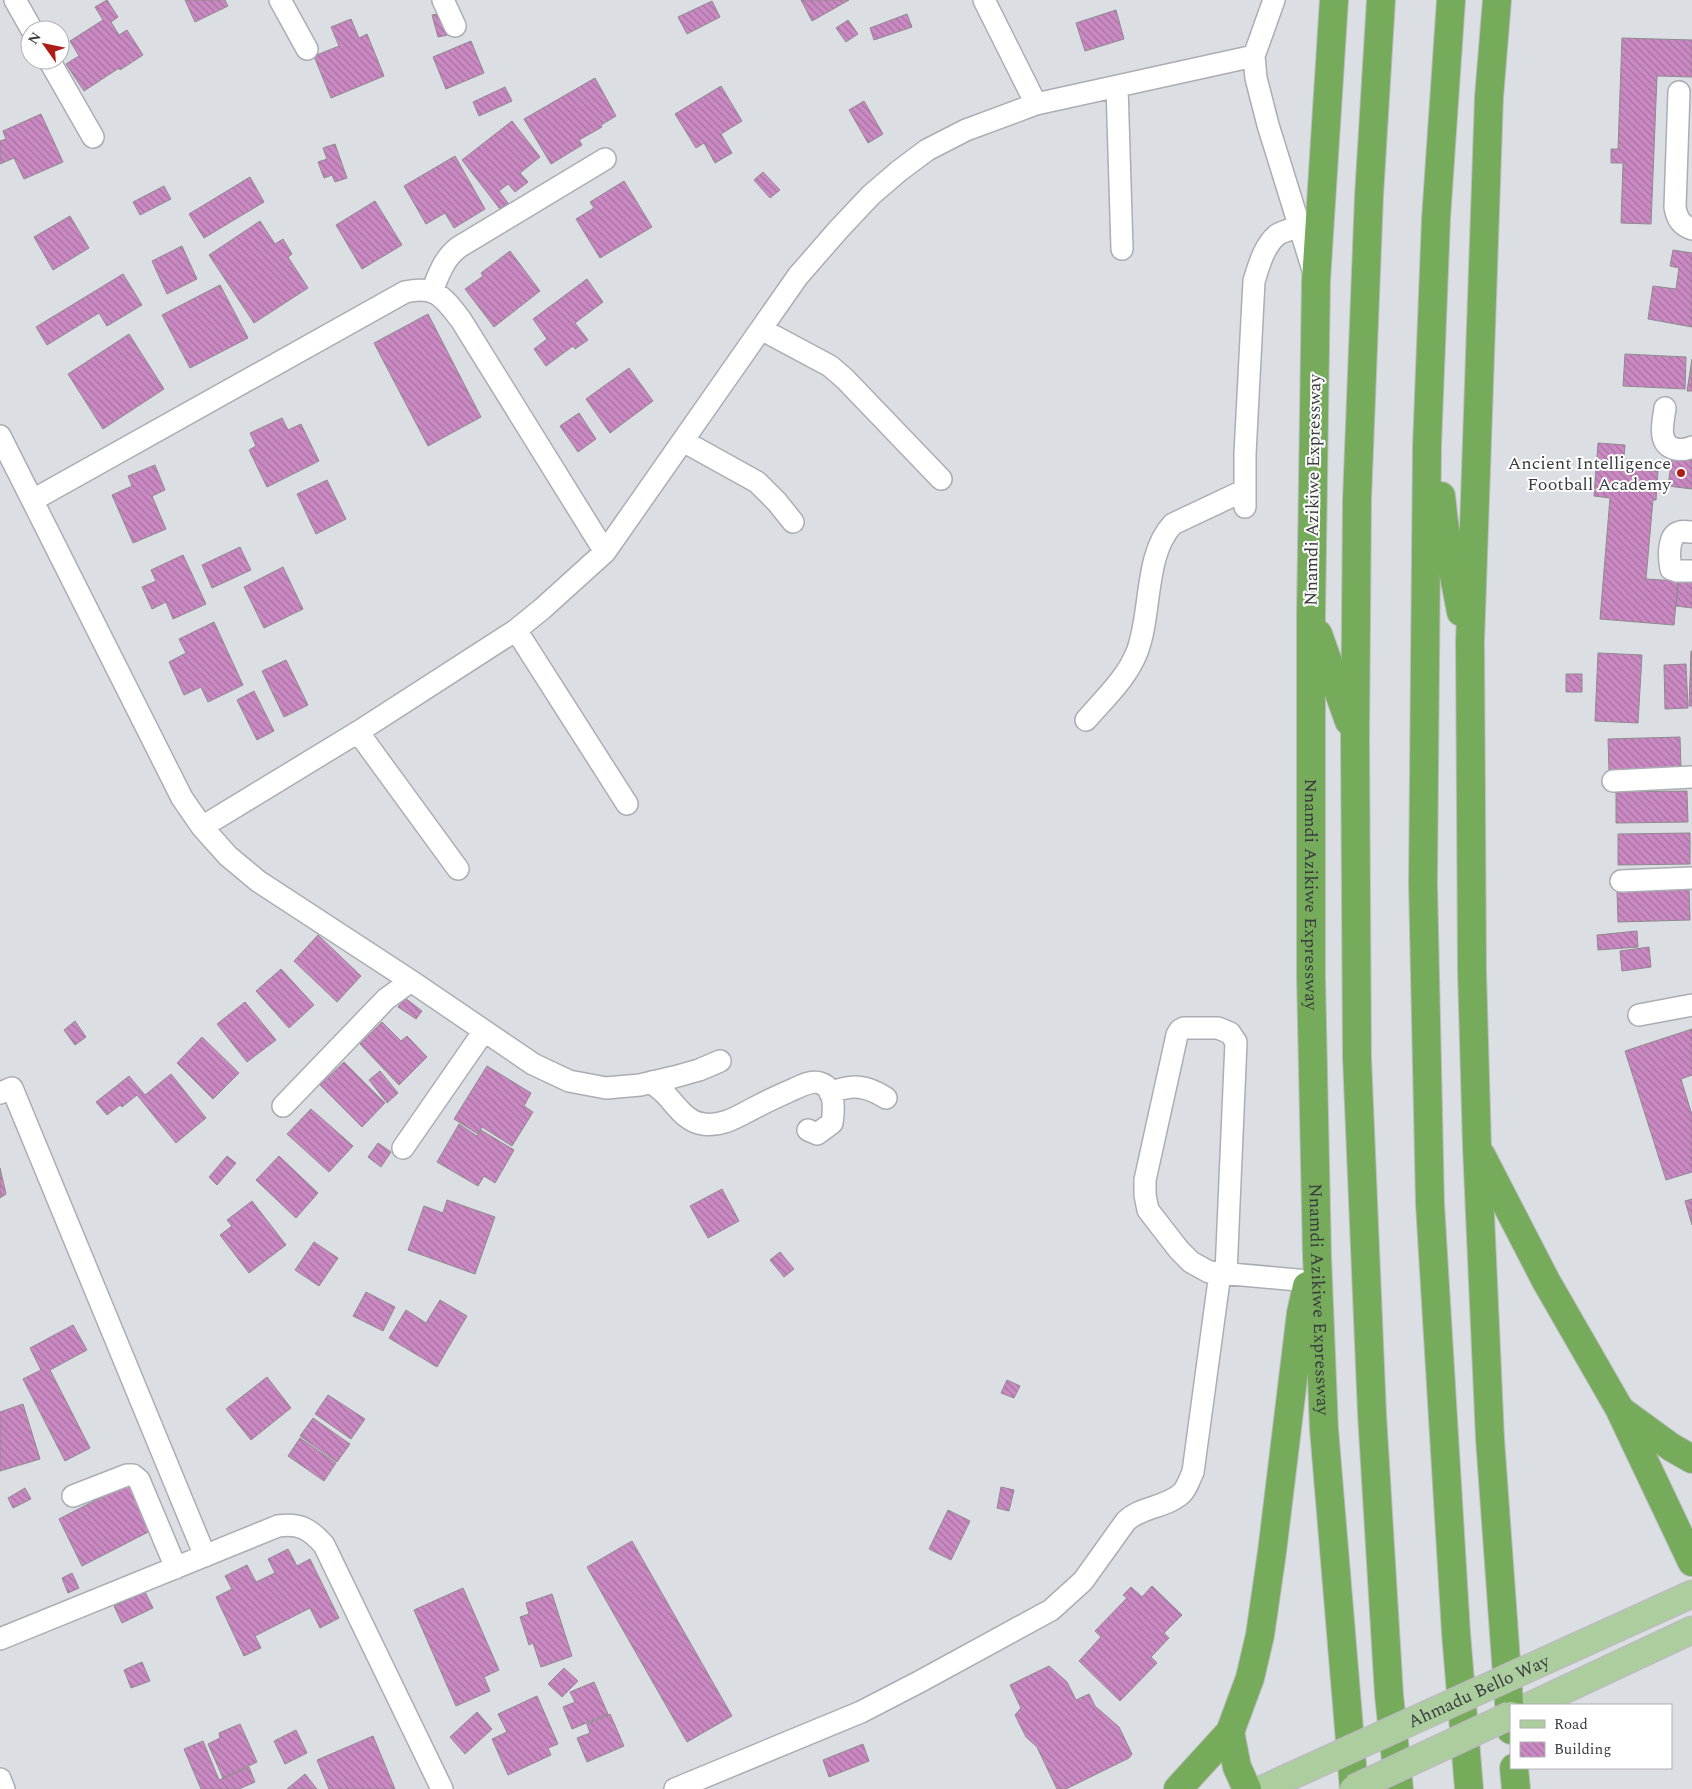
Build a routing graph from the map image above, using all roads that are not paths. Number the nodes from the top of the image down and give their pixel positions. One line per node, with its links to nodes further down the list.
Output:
1 (15, 0): 10 (street)
2 (280, 0): 12 (street)
3 (443, 0): 11 (street)
4 (984, 0): 17 (street)
5 (1274, 0): 13 (street)
6 (1334, 0): 23 (highway, Nnamdi Azikiwe Expressway)
7 (1381, 0): 42 (highway)
8 (1451, 0): 29 (highway)
9 (1496, 0): 39 (highway)
10 (26, 20)
11 (455, 26)
12 (308, 49)
13 (1254, 56): 15 (street); 20 (street)
14 (55, 70): 18 (street)
15 (1117, 86): 17 (street); 22 (street)
16 (1680, 92): 21 (street)
17 (1036, 104): 25 (street)
18 (92, 137)
19 (605, 159): 24 (street)
20 (1300, 226): 23 (street); 40 (street)
21 (1692, 229)
22 (1122, 249)
23 (1316, 281): 37 (highway, Nnamdi Azikiwe Expressway)
24 (432, 291): 32 (street); 35 (street)
25 (761, 330): 28 (street); 31 (street)
26 (1665, 408): 30 (street)
27 (0, 436): 32 (street)
28 (683, 441): 33 (street); 35 (street)
29 (1427, 446): 39 (highway); 88 (highway)
30 (1692, 447)
31 (941, 479)
32 (33, 500): 46 (street)
33 (794, 522)
34 (1692, 532): 36 (street)
35 (606, 552): 38 (street)
36 (1692, 571)
37 (1311, 614): 42 (highway); 63 (highway, Nnamdi Azikiwe Expressway)
38 (516, 630): 41 (street); 45 (street)
39 (1470, 642): 61 (highway)
40 (1086, 720)
41 (358, 732): 46 (street); 47 (street)
42 (1355, 738): 87 (highway)
43 (1692, 776): 44 (street)
44 (1613, 781)
45 (627, 804)
46 (202, 827): 50 (street)
47 (458, 869)
48 (1692, 878): 49 (street)
49 (1621, 881)
50 (411, 981): 53 (street); 59 (street)
51 (1692, 1005): 52 (street)
52 (1639, 1015)
53 (484, 1031): 55 (street); 62 (street)
54 (720, 1061): 55 (street)
55 (651, 1082): 57 (street)
56 (0, 1093): 68 (street)
57 (830, 1093): 58 (street); 60 (street)
58 (886, 1098)
59 (283, 1106)
60 (808, 1130)
61 (1477, 1146): 65 (highway); 76 (highway)
62 (403, 1148)
63 (1313, 1268): 64 (street); 77 (highway); 86 (highway, Nnamdi Azikiwe Expressway)
64 (1223, 1273): 64 (street); 82 (street)
65 (1619, 1408): 66 (highway); 69 (highway)
66 (1692, 1459)
67 (73, 1496): 70 (street)
68 (206, 1556): 70 (street); 81 (street)
69 (1692, 1562)
70 (176, 1568): 73 (street)
71 (1692, 1594): 85 (main road, Ahmadu Bello Way, bridge)
72 (1692, 1630): 74 (main road, Ahmadu Bello Way)
73 (0, 1639)
74 (1534, 1704)
75 (1510, 1715): 86 (main road, Ahmadu Bello Way, bridge)
76 (1510, 1716)
77 (1230, 1732): 83 (highway); 84 (highway)
78 (1514, 1769): 89 (highway)
79 (0, 1779): 80 (street)
80 (4, 1789)
81 (442, 1789)
82 (675, 1789)
83 (1178, 1789)
84 (1247, 1789)
85 (1263, 1789)
86 (1354, 1789)
87 (1399, 1789)
88 (1469, 1789)
89 (1516, 1789)

